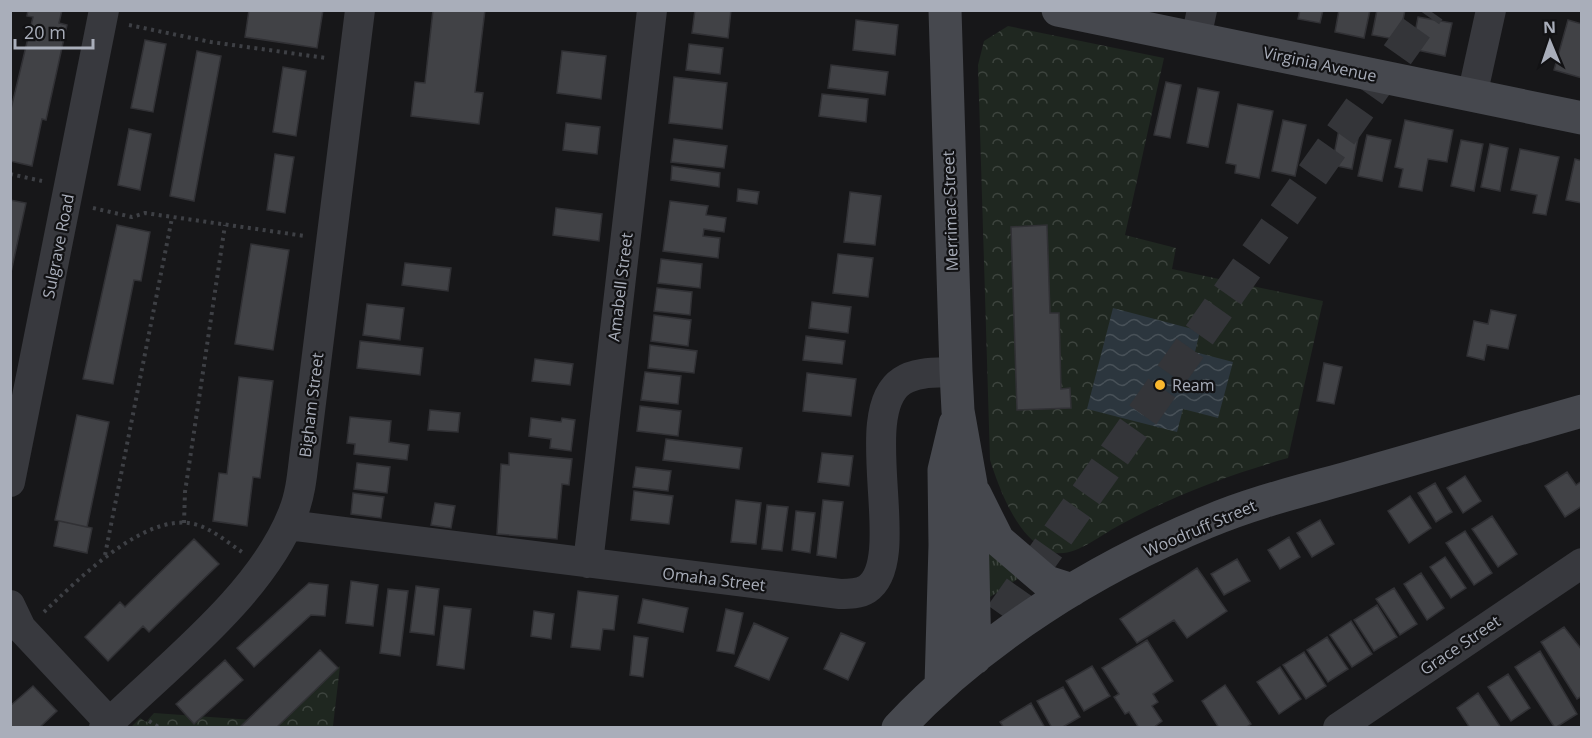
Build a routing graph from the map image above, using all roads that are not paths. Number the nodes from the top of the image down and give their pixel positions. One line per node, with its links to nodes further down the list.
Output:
1 (360, 10): 15 (street, Bigham Street)
2 (652, 10): 16 (street, Amabell Street)
3 (945, 10): 10 (street, Merrimac Street)
4 (1058, 10): 7 (street, Virginia Avenue)
5 (1491, 10): 8 (street)
6 (103, 15): 13 (street, Sulgrave Road)
7 (1198, 24): 8 (street, Virginia Avenue)
8 (1472, 96): 9 (street, Virginia Avenue)
9 (1581, 118)
10 (956, 372): 11 (street, Merrimac Street); 16 (street, Omaha Street)
11 (958, 411): 14 (street, Merrimac Street); 21 (street, Merrimac Street)
12 (1581, 411): 18 (street, Woodruff Street)
13 (10, 482)
14 (971, 484): 18 (street); 20 (street, Merrimac Street)
15 (288, 525): 16 (street, Omaha Street); 22 (street, Bigham Street)
16 (588, 563)
17 (1581, 563): 24 (street, Grace Street)
18 (1072, 590): 20 (street, Woodruff Street)
19 (17, 618): 22 (street)
20 (975, 658): 21 (street, Woodruff Street)
21 (941, 685): 23 (street, Woodruff Street)
22 (106, 725)
23 (898, 728)
24 (1338, 728)

